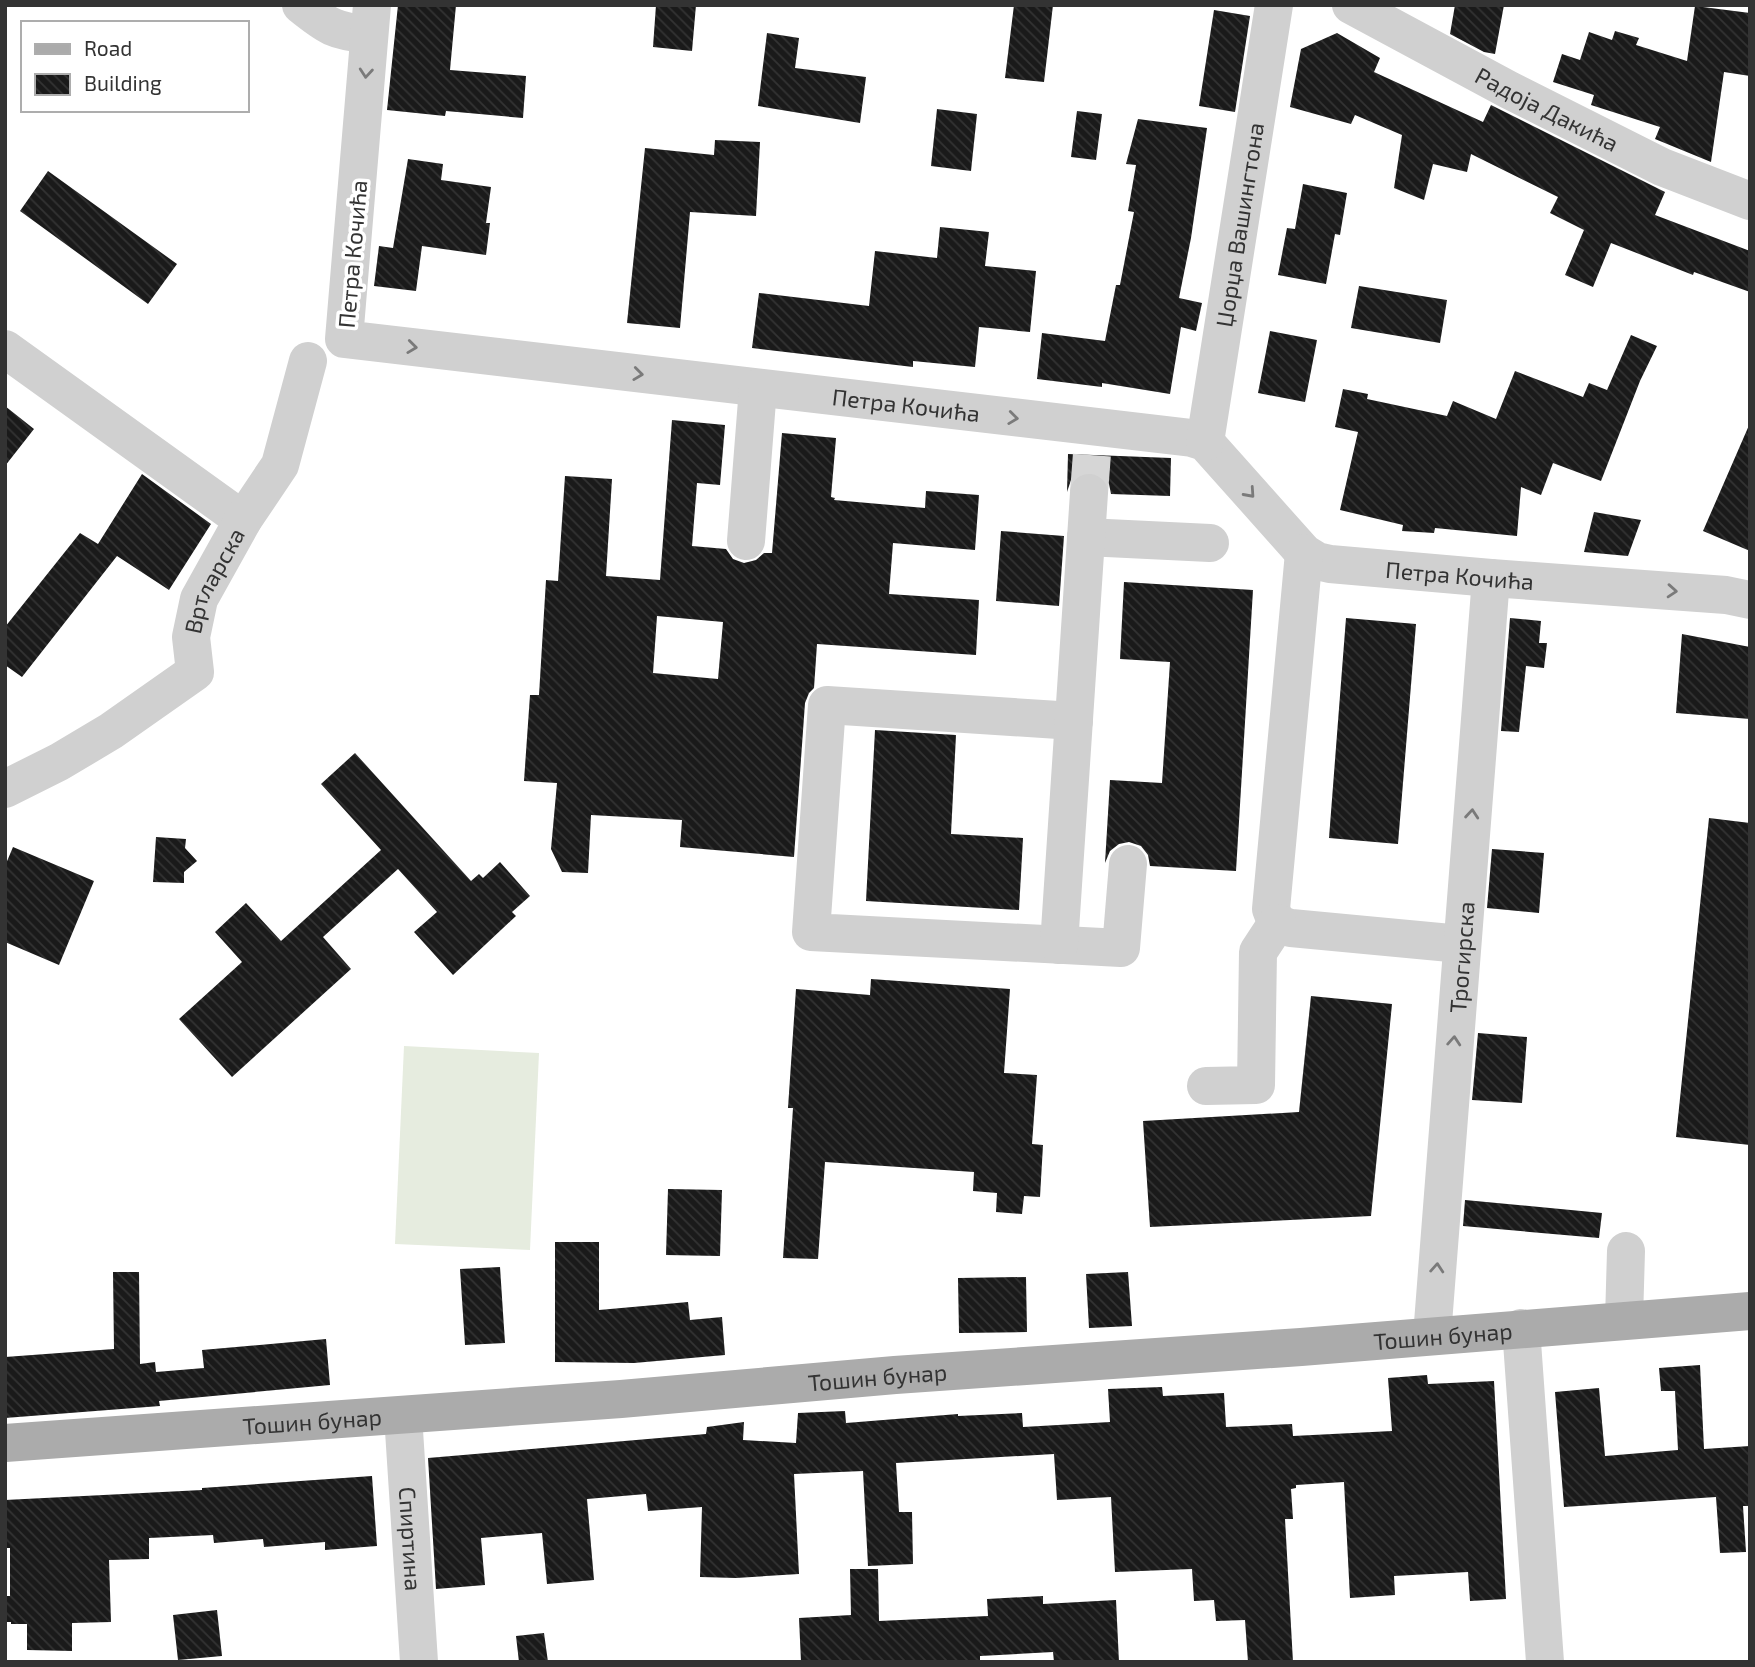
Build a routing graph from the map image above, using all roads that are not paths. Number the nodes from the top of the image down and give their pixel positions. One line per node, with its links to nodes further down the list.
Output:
1 (301, 5): 4 (street)
2 (1274, 5): 9 (street, Џорџа Вашингтона)
3 (1351, 5): 5 (street, Радоја Дакића)
4 (371, 20): 8 (street, Петра Кочића, one-way to 8)
5 (1750, 201)
6 (5, 349): 11 (street, Вртларска)
7 (308, 362): 11 (street)
8 (758, 388): 9 (street, Петра Кочића, one-way to 9); 13 (street)
9 (1205, 442): 15 (street, Петра Кочића, one-way to 15)
10 (1089, 493): 12 (street)
11 (243, 520): 19 (street, Вртларска)
12 (1086, 537): 14 (street); 18 (street)
13 (746, 541)
14 (1210, 543)
15 (1304, 553): 16 (street, Петра Кочића); 21 (street)
16 (1491, 578): 17 (street, Петра Кочића, one-way to 17); 22 (street, Трогирска, one-way to 16)
17 (1750, 600)
18 (1074, 721): 23 (street); 23 (street)
19 (5, 789)
20 (1128, 864): 23 (street)
21 (1277, 923): 22 (street); 24 (street)
22 (1461, 944): 29 (street, Трогирска, one-way to 22)
23 (1059, 945)
24 (1206, 1086)
25 (1626, 1251): 27 (street)
26 (1750, 1311): 27 (main road, Тошин бунар)
27 (1624, 1320): 28 (main road, Тошин бунар)
28 (1521, 1328): 29 (main road, Тошин бунар); 33 (street)
29 (1432, 1336): 30 (main road, Тошин бунар)
30 (403, 1415): 31 (main road, Тошин бунар); 32 (street, Спиртина)
31 (5, 1443)
32 (419, 1662)
33 (1545, 1662)

